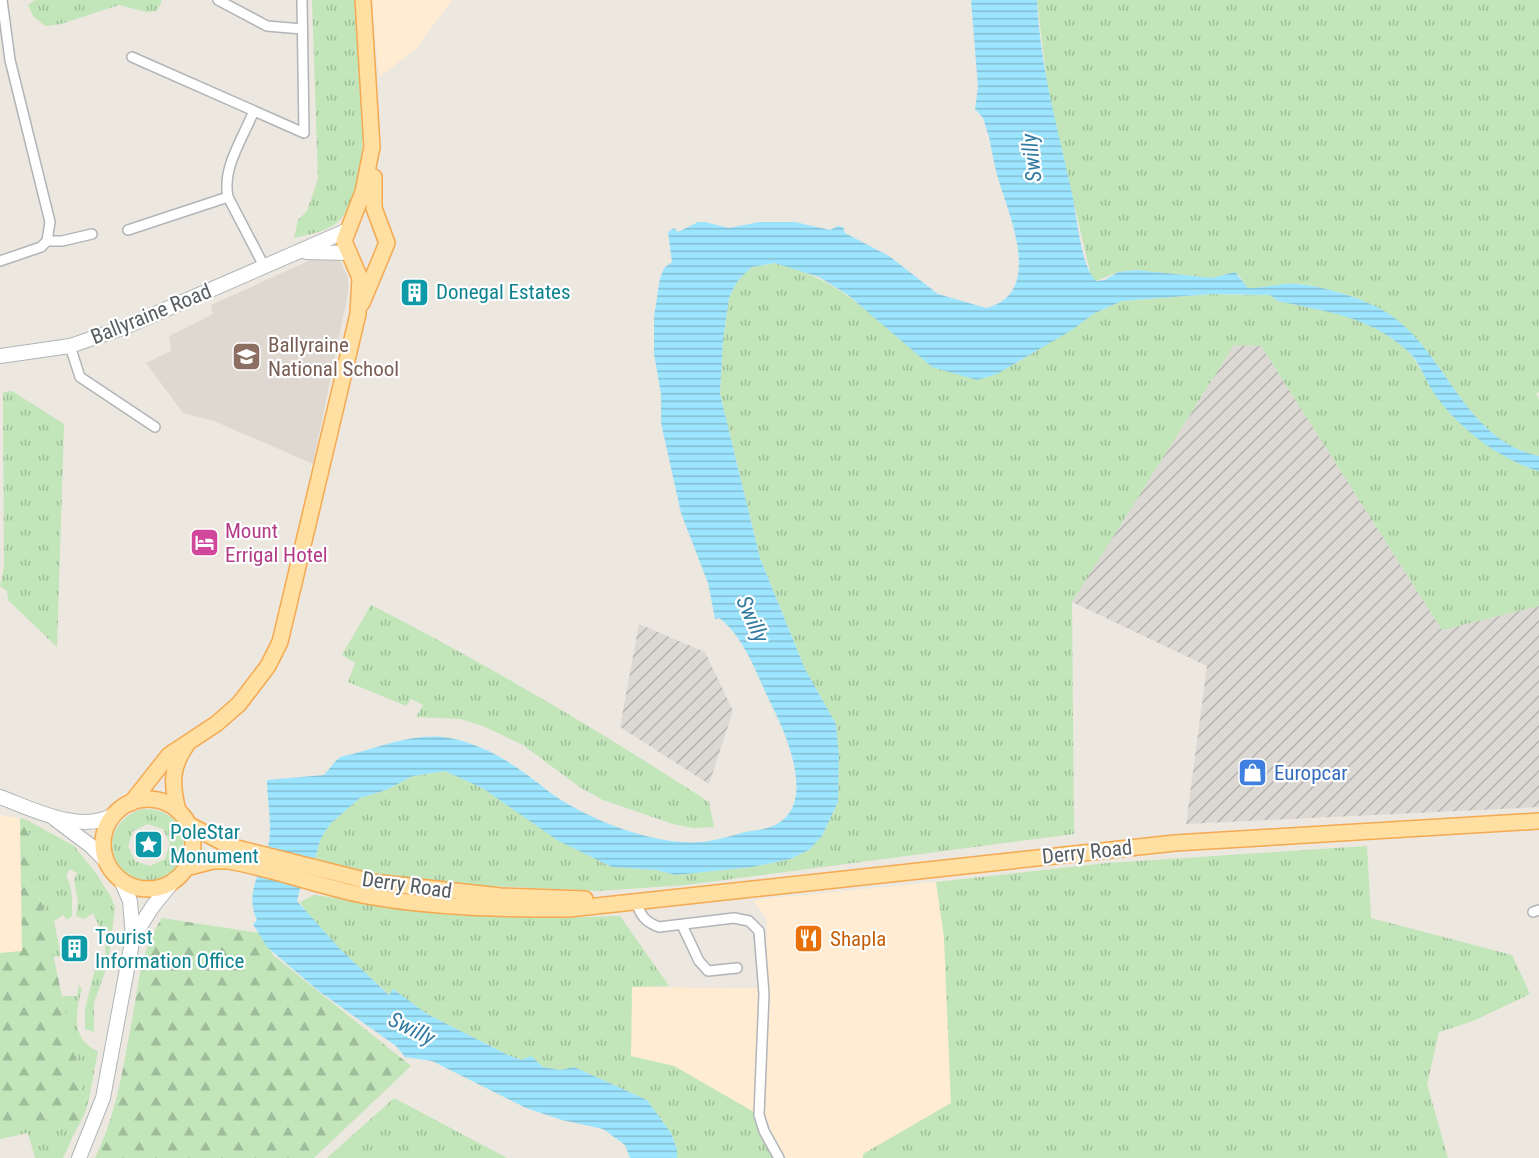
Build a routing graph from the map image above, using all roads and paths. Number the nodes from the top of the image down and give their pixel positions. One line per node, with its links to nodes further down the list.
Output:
1 (3, 0): 14 (street)
2 (218, 0): 5 (street)
3 (302, 0): 5 (street)
4 (363, 0): 8 (main road)
5 (302, 29): 7 (street)
6 (132, 57): 7 (street)
7 (253, 113): 9 (street)
8 (372, 147): 10 (main road); 11 (main road)
9 (228, 197): 12 (street); 19 (street)
10 (380, 225): 11 (main road); 16 (main road)
11 (349, 228): 15 (main road, Ballyraine Road); 17 (main road)
12 (128, 231)
13 (92, 234): 14 (street)
14 (47, 241): 18 (street)
15 (297, 252): 17 (main road); 19 (main road, Ballyraine Road)
16 (383, 254): 17 (main road); 20 (main road)
17 (350, 255): 20 (main road)
18 (0, 261)
19 (264, 266): 21 (main road, Ballyraine Road)
20 (358, 314): 24 (main road)
21 (70, 346): 22 (main road, Ballyraine Road); 23 (street)
22 (0, 356)
23 (154, 427)
24 (188, 744): 26 (main road); 27 (main road)
25 (0, 797): 29 (main road)
26 (131, 803): 27 (main road); 28 (main road)
27 (178, 811): 31 (main road)
28 (115, 814): 29 (main road); 33 (main road)
29 (48, 815): 33 (main road)
30 (1539, 821): 37 (main road, Derry Road)
31 (188, 824): 32 (main road, Derry Road); 34 (main road)
32 (254, 860): 34 (main road, Derry Road); 37 (main road, Derry Road)
33 (107, 862): 35 (main road)
34 (186, 868): 36 (main road)
35 (121, 880): 36 (main road); 39 (main road)
36 (174, 880): 39 (main road)
37 (636, 901): 38 (street)
38 (682, 925): 40 (street); 42 (street)
39 (133, 937): 41 (main road)
40 (736, 968)
41 (79, 1158)
42 (779, 1158)

